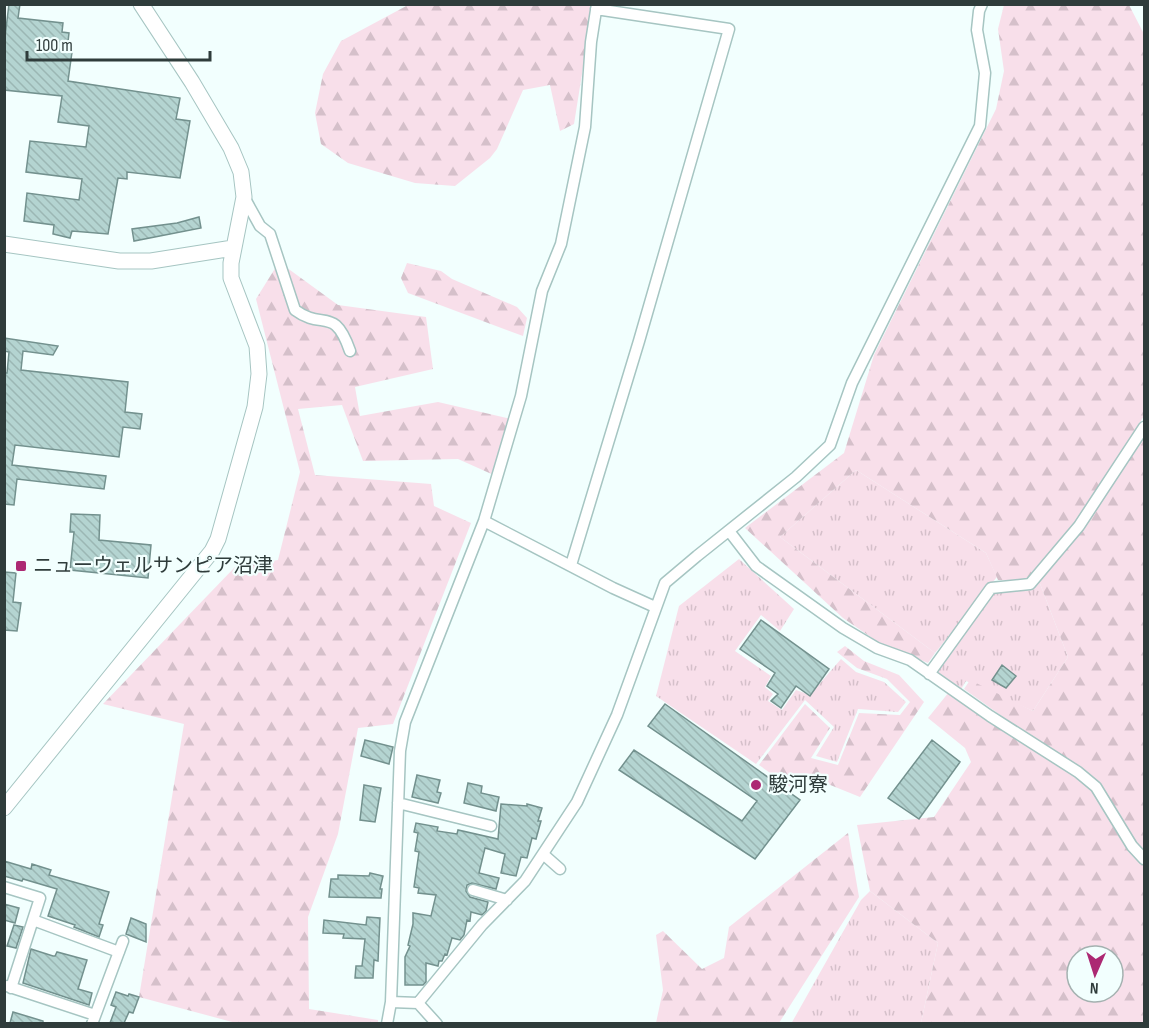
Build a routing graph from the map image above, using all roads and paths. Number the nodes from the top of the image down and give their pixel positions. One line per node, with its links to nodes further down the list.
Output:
1 (141, 4): 4 (street)
2 (982, 4): 10 (street)
3 (597, 7): 9 (street); 11 (street)
4 (244, 197): 6 (street); 7 (street)
5 (4, 244): 6 (street)
6 (233, 248): 15 (street)
7 (350, 351)
8 (1144, 427): 13 (street)
9 (484, 521): 11 (street); 14 (street)
10 (729, 531): 12 (street); 13 (street)
11 (571, 565): 12 (street)
12 (655, 608): 17 (street)
13 (929, 674): 18 (street)
14 (398, 803): 16 (street); 25 (street)
15 (4, 808)
16 (491, 826)
17 (543, 854): 19 (street); 22 (street)
18 (1144, 859)
19 (560, 869)
20 (4, 886): 23 (street)
21 (473, 890): 22 (street)
22 (507, 900): 26 (street)
23 (33, 920): 24 (street); 27 (street)
24 (8, 987): 27 (street)
25 (391, 1002): 26 (street); 28 (street)
26 (418, 1003): 29 (street)
27 (93, 1019)
28 (387, 1023)
29 (437, 1023)

